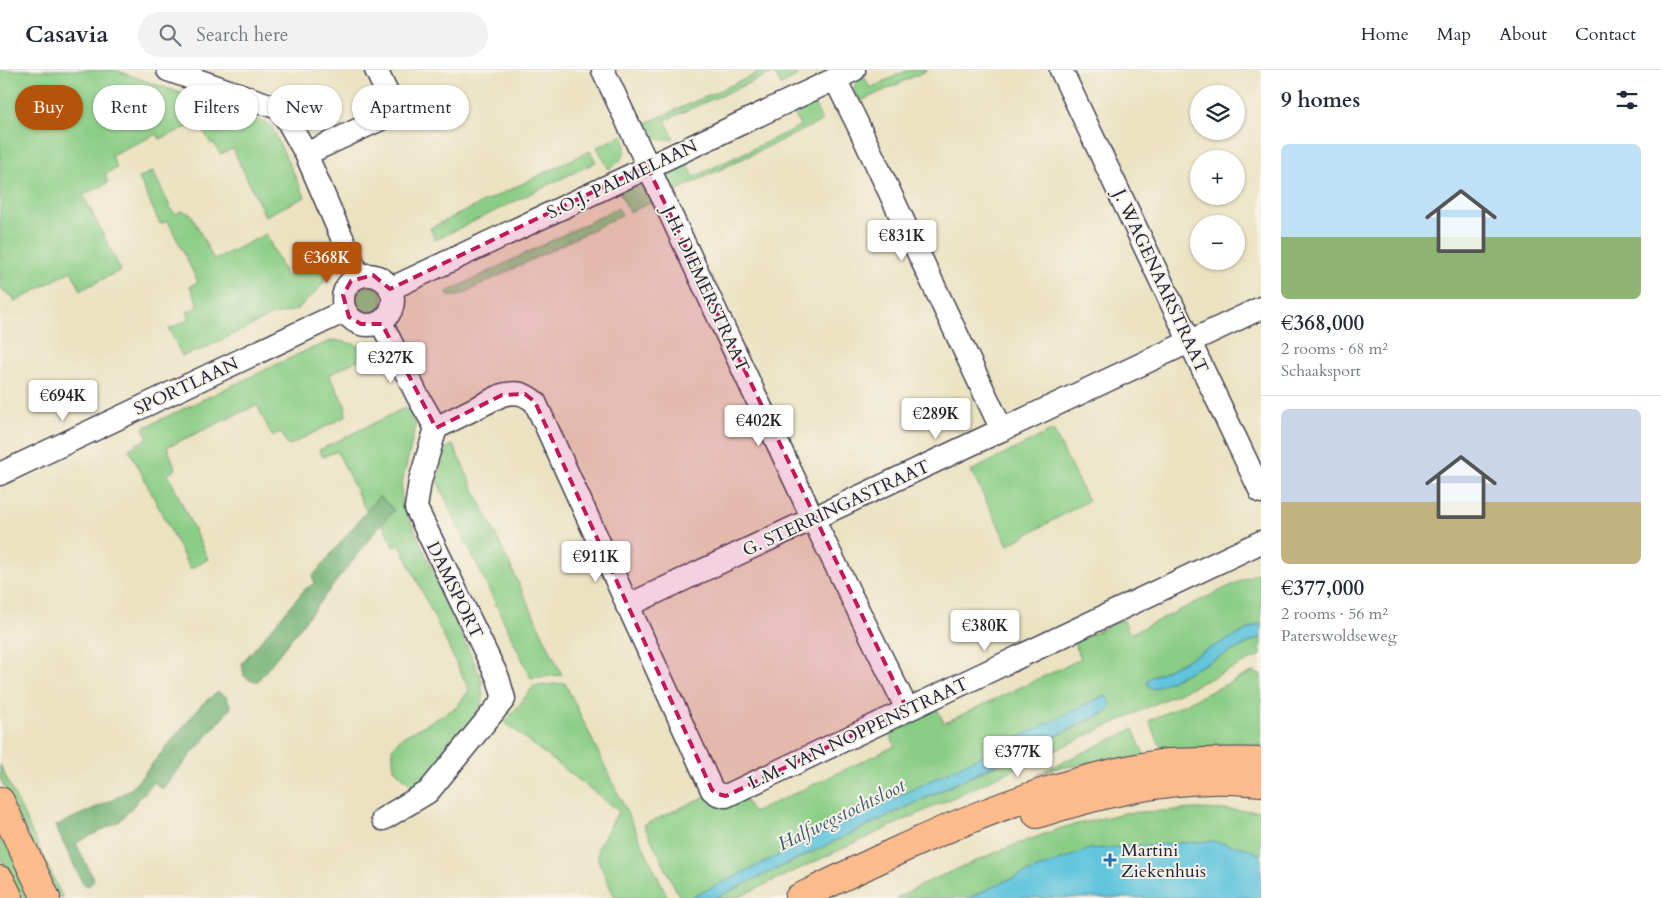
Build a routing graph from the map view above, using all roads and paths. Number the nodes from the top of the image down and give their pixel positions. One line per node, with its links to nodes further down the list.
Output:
1 (168, 70): 6 (street)
2 (376, 70): 6 (street)
3 (603, 70): 7 (street, J.H. DIEMERSTRAAT)
4 (1061, 70): 13 (street, J. WAGENAARSTRAAT)
5 (844, 74): 7 (street, S.O.J. PALMELAAN); 15 (street)
6 (306, 154): 8 (street)
7 (647, 166): 9 (street, S.O.J. PALMELAAN); 18 (street, J.H. DIEMERSTRAAT)
8 (358, 277): 9 (street); 11 (street)
9 (390, 289): 12 (street)
10 (1261, 308): 13 (street, G. STERRINGASTRAAT)
11 (345, 311): 12 (street); 16 (street, SPORTLAAN)
12 (381, 322): 14 (street)
13 (1190, 341): 15 (street, G. STERRINGASTRAAT); 17 (street, J. WAGENAARSTRAAT)
14 (436, 428): 20 (street); 25 (street, DAMSPORT)
15 (1002, 430): 18 (street, G. STERRINGASTRAAT)
16 (0, 474)
17 (1261, 492)
18 (813, 519): 20 (street, G. STERRINGASTRAAT); 21 (street, J.H. DIEMERSTRAAT)
19 (1261, 542): 21 (street, L.M. VAN NOPPENSTRAAT)
20 (627, 606): 21 (street, L.M. VAN NOPPENSTRAAT)
21 (907, 709)
22 (1261, 762): 29 (main road)
23 (1261, 782): 30 (main road)
24 (0, 801): 28 (main road)
25 (383, 819)
26 (0, 880): 27 (main road)
27 (9, 898)
28 (46, 898)
29 (799, 898)
30 (844, 898)

